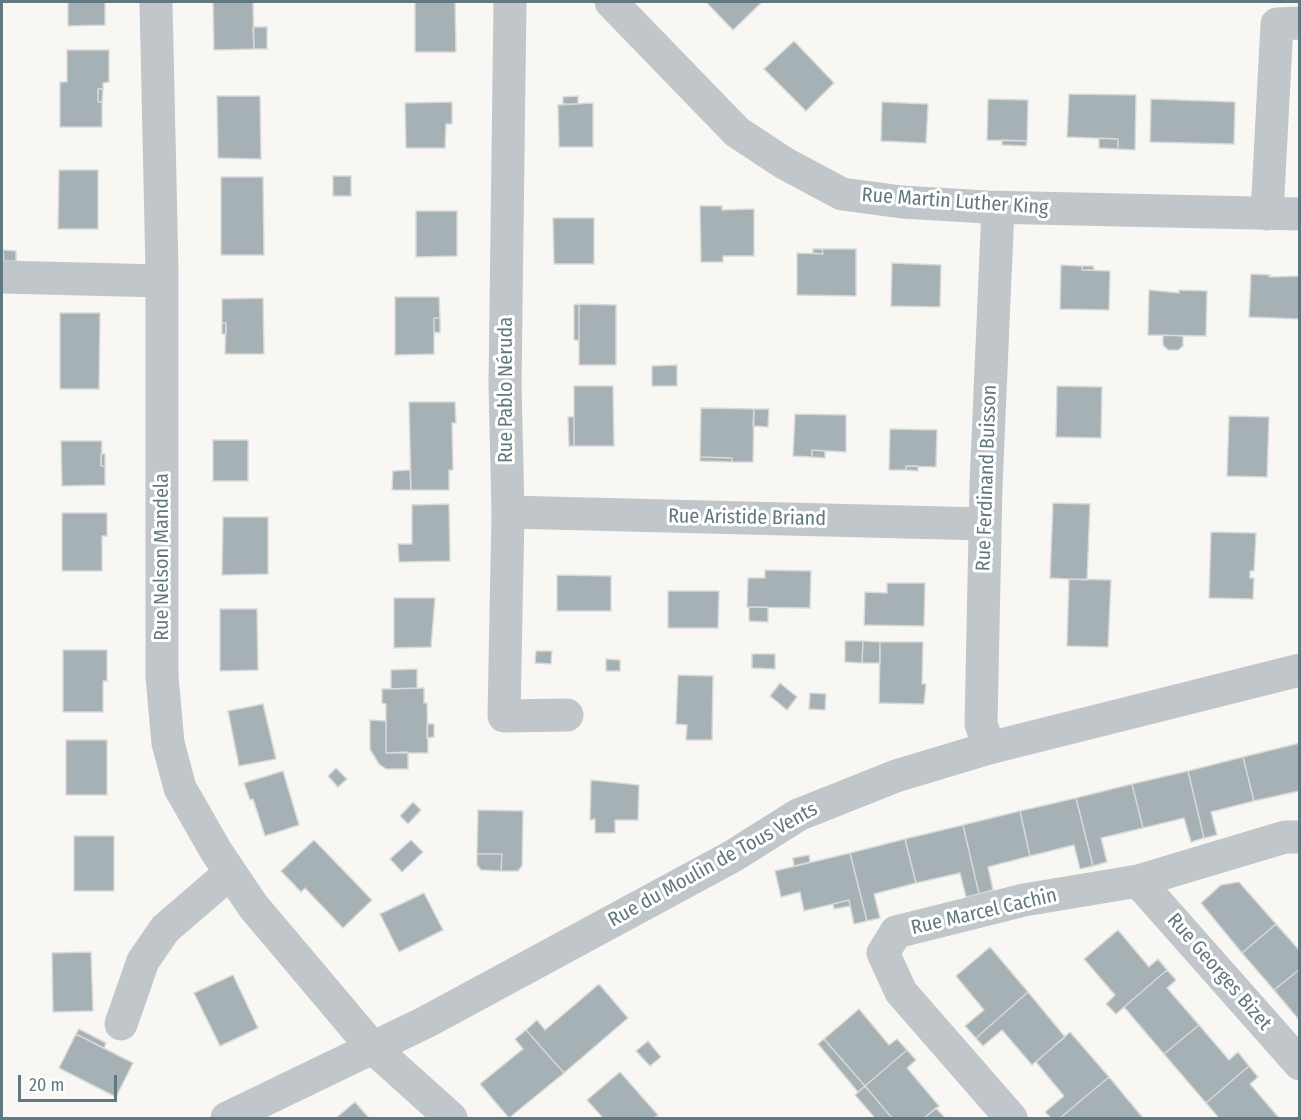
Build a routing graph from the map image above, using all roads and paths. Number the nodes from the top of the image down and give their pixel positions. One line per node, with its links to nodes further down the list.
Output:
1 (156, 2): 9 (street, Rue Nelson Mandela)
2 (510, 2): 10 (street, Rue Pablo Néruda)
3 (611, 2): 5 (street, Rue Martin Luther King)
4 (1299, 23): 6 (street)
5 (998, 208): 6 (street, Rue Martin Luther King); 11 (street, Rue Ferdinand Buisson)
6 (1267, 214): 7 (street, Rue Martin Luther King)
7 (1299, 214)
8 (2, 277): 9 (street)
9 (162, 281): 16 (street, Rue Nelson Mandela)
10 (508, 512): 11 (street, Rue Aristide Briand); 13 (street, Rue Pablo Néruda)
11 (985, 524): 14 (street, Rue Ferdinand Buisson)
12 (1299, 670): 14 (street, Rue du Moulin de Tous Vents)
13 (567, 715)
14 (989, 748): 19 (street, Rue du Moulin de Tous Vents)
15 (1299, 837): 17 (street, Rue Marcel Cachin)
16 (230, 873): 18 (street); 19 (street, Rue Nelson Mandela)
17 (1138, 881): 20 (street, Rue Georges Bizet); 23 (street, Rue Marcel Cachin)
18 (121, 1024)
19 (372, 1047): 21 (street, Rue du Moulin de Tous Vents); 22 (street, Rue Nelson Mandela)
20 (1299, 1064)
21 (227, 1119)
22 (451, 1119)
23 (1011, 1119)

